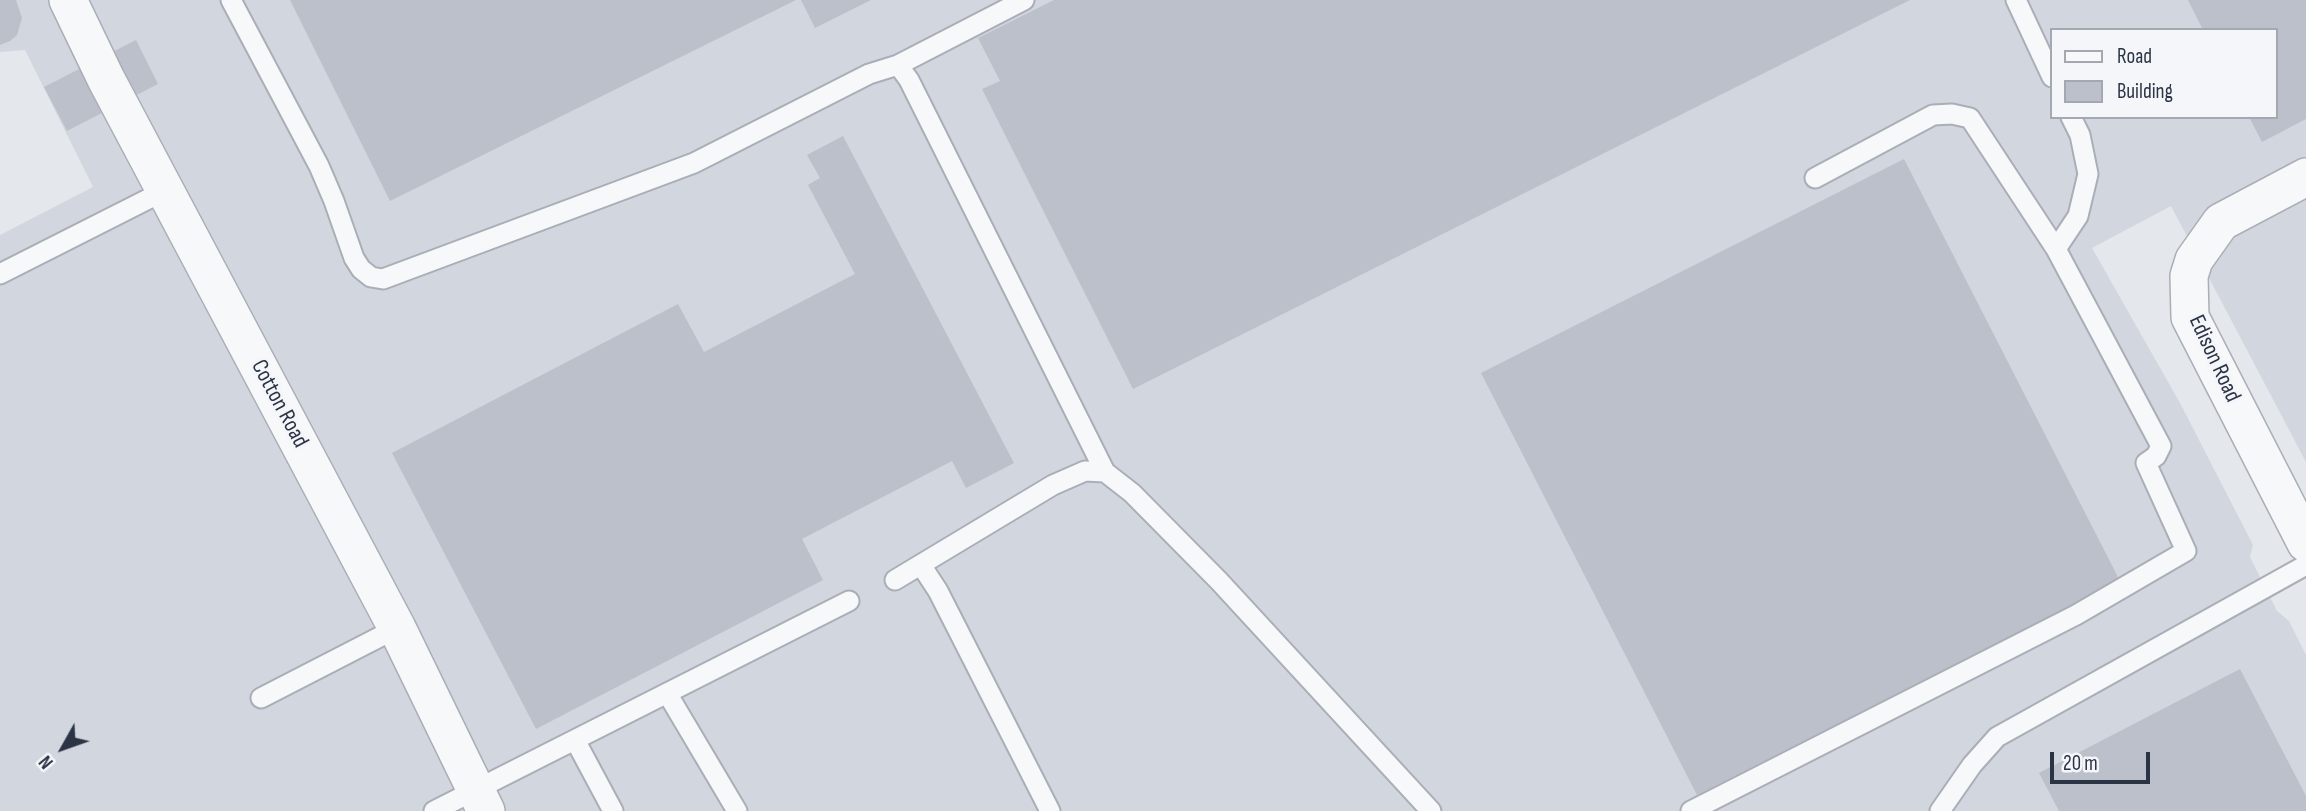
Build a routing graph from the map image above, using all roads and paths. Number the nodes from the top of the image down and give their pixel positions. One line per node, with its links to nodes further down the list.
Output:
1 (68, 0): 10 (street, Cotton Road)
2 (231, 0): 5 (lane)
3 (1024, 0): 5 (lane)
4 (2016, 0): 6 (lane)
5 (898, 65): 13 (lane)
6 (2050, 73)
7 (2072, 119): 11 (lane)
8 (2306, 177): 14 (street, Edison Road)
9 (1815, 178): 11 (lane)
10 (166, 190): 12 (lane); 19 (street, Cotton Road)
11 (2056, 249): 29 (lane)
12 (0, 274)
13 (1105, 472): 15 (lane); 28 (lane)
14 (2306, 543)
15 (921, 565): 17 (lane); 27 (lane)
16 (2306, 565): 30 (lane)
17 (895, 580)
18 (849, 601): 20 (lane)
19 (397, 628): 21 (lane); 23 (street, Cotton Road)
20 (667, 693): 22 (lane); 26 (lane)
21 (261, 698)
22 (575, 740): 23 (lane); 25 (lane)
23 (480, 800): 24 (lane)
24 (435, 811)
25 (613, 811)
26 (737, 811)
27 (1050, 811)
28 (1431, 811)
29 (1691, 811)
30 (1940, 811)

